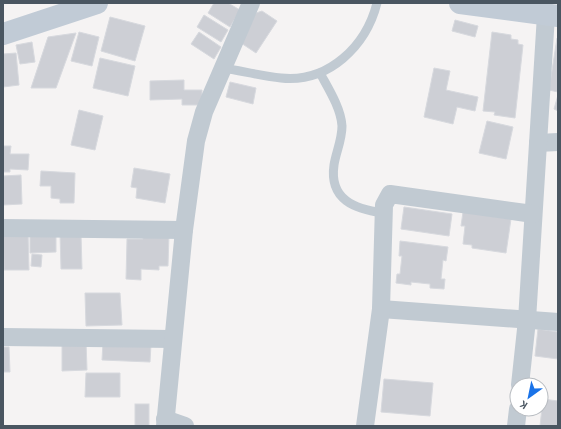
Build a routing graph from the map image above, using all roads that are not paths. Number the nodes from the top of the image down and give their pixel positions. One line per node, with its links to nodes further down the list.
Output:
1 (97, 3): 6 (main road)
2 (251, 3): 7 (street)
3 (377, 3): 8 (lane)
4 (460, 3): 5 (main road)
5 (552, 15): 10 (street)
6 (3, 34)
7 (223, 68): 8 (lane); 14 (street)
8 (320, 73): 11 (lane)
9 (558, 142): 10 (street)
10 (538, 143): 12 (street)
11 (383, 213): 12 (street); 15 (street)
12 (534, 214): 16 (street)
13 (3, 228): 14 (street)
14 (184, 230): 19 (street)
15 (381, 309): 16 (street); 23 (street)
16 (527, 320): 17 (street); 20 (street)
17 (558, 322)
18 (3, 337): 19 (street)
19 (173, 339): 21 (street)
20 (521, 377)
21 (165, 423): 22 (street)
22 (185, 426)
23 (365, 426)

